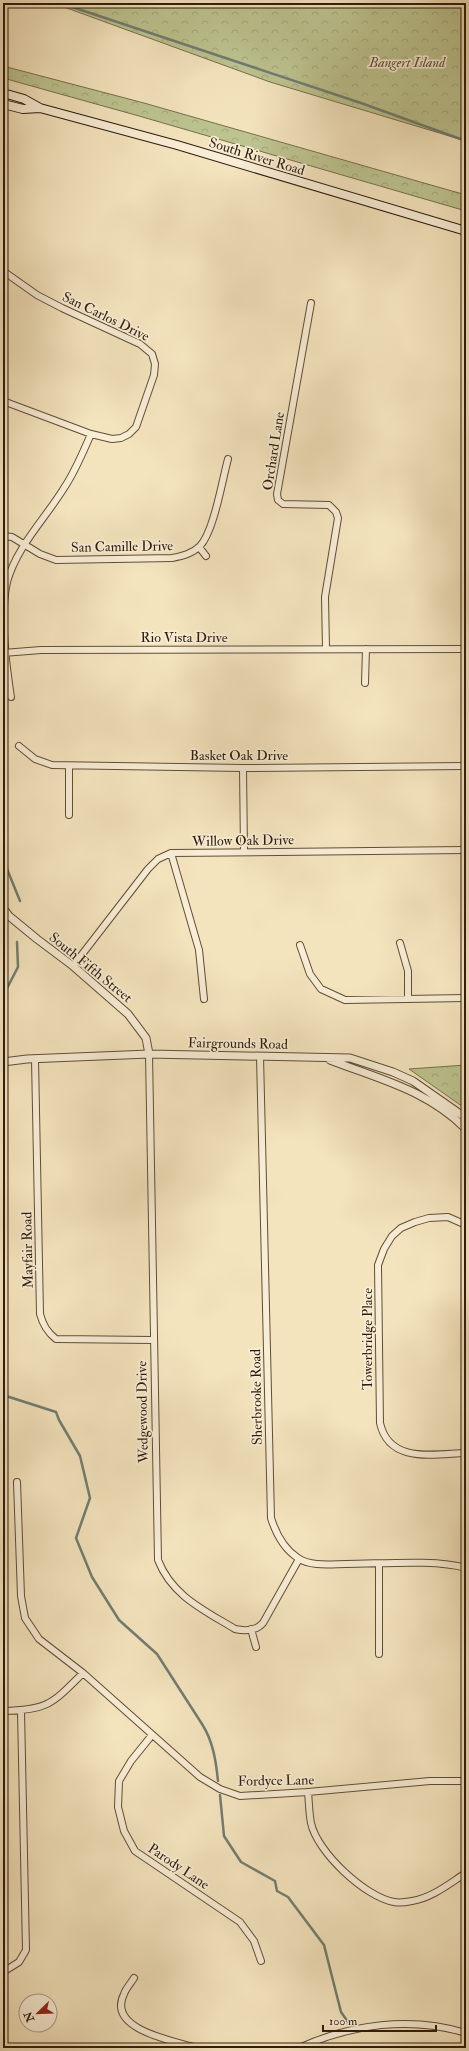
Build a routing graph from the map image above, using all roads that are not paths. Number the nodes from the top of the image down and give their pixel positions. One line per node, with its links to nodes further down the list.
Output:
1 (3, 93): 3 (main road, South River Road)
2 (3, 104): 3 (main road, South River Road)
3 (40, 108): 4 (main road, South River Road)
4 (466, 231)
5 (3, 271): 8 (street, San Carlos Drive)
6 (311, 303): 14 (street, Orchard Lane)
7 (3, 401): 8 (street, San Carlos Drive)
8 (91, 434): 11 (street)
9 (228, 459): 12 (street)
10 (3, 536): 11 (street, San Camille Drive)
11 (24, 545): 12 (street, San Camille Drive); 17 (street)
12 (199, 548): 13 (street)
13 (206, 556)
14 (326, 649): 15 (street, Rio Vista Drive); 17 (street, Rio Vista Drive)
15 (366, 649): 16 (street, Rio Vista Drive); 18 (street)
16 (466, 649)
17 (4, 653): 19 (street)
18 (365, 683)
19 (11, 697)
20 (19, 746): 21 (street, Basket Oak Drive)
21 (68, 766): 23 (street, Basket Oak Drive); 24 (street)
22 (466, 766): 23 (street, Basket Oak Drive)
23 (243, 768): 26 (street)
24 (69, 815)
25 (466, 850): 26 (street, Willow Oak Drive)
26 (244, 852): 27 (street, Willow Oak Drive)
27 (172, 853): 31 (street, Willow Oak Drive); 33 (street)
28 (3, 908): 31 (street, South Fifth Street)
29 (400, 943): 34 (street)
30 (300, 945): 34 (street)
31 (73, 966): 35 (street, South Fifth Street)
32 (466, 998): 34 (street)
33 (204, 999)
34 (408, 1000)
35 (148, 1054): 36 (street, Fairgrounds Road); 38 (street, Fairgrounds Road); 43 (street, Wedgewood Drive)
36 (260, 1056): 37 (street, Fairgrounds Road); 46 (street, Sherbrooke Road)
37 (326, 1058): 40 (street, Fairgrounds Road); 41 (street, Fairgrounds Road)
38 (35, 1059): 39 (street, Fairgrounds Road); 43 (street, Mayfair Road)
39 (3, 1062)
40 (466, 1118)
41 (466, 1129)
42 (466, 1225): 44 (street, Towerbridge Place)
43 (153, 1340): 49 (street, Wedgewood Drive)
44 (466, 1453)
45 (17, 1482): 52 (street, Fordyce Lane)
46 (299, 1559): 47 (street); 49 (street)
47 (379, 1564): 48 (street); 51 (street)
48 (466, 1568)
49 (251, 1629): 50 (street)
50 (256, 1647)
51 (379, 1654)
52 (82, 1673): 54 (street); 55 (street, Fordyce Lane)
53 (3, 1711): 54 (street)
54 (21, 1711): 60 (street)
55 (152, 1735): 57 (street, Fordyce Lane); 59 (street, Parody Lane)
56 (466, 1781): 57 (street, Fordyce Lane)
57 (308, 1792): 58 (street)
58 (466, 1873)
59 (261, 1961)
60 (3, 1972)
61 (134, 1978): 63 (street)
62 (466, 2033): 64 (street)
63 (197, 2048)
64 (299, 2048)

